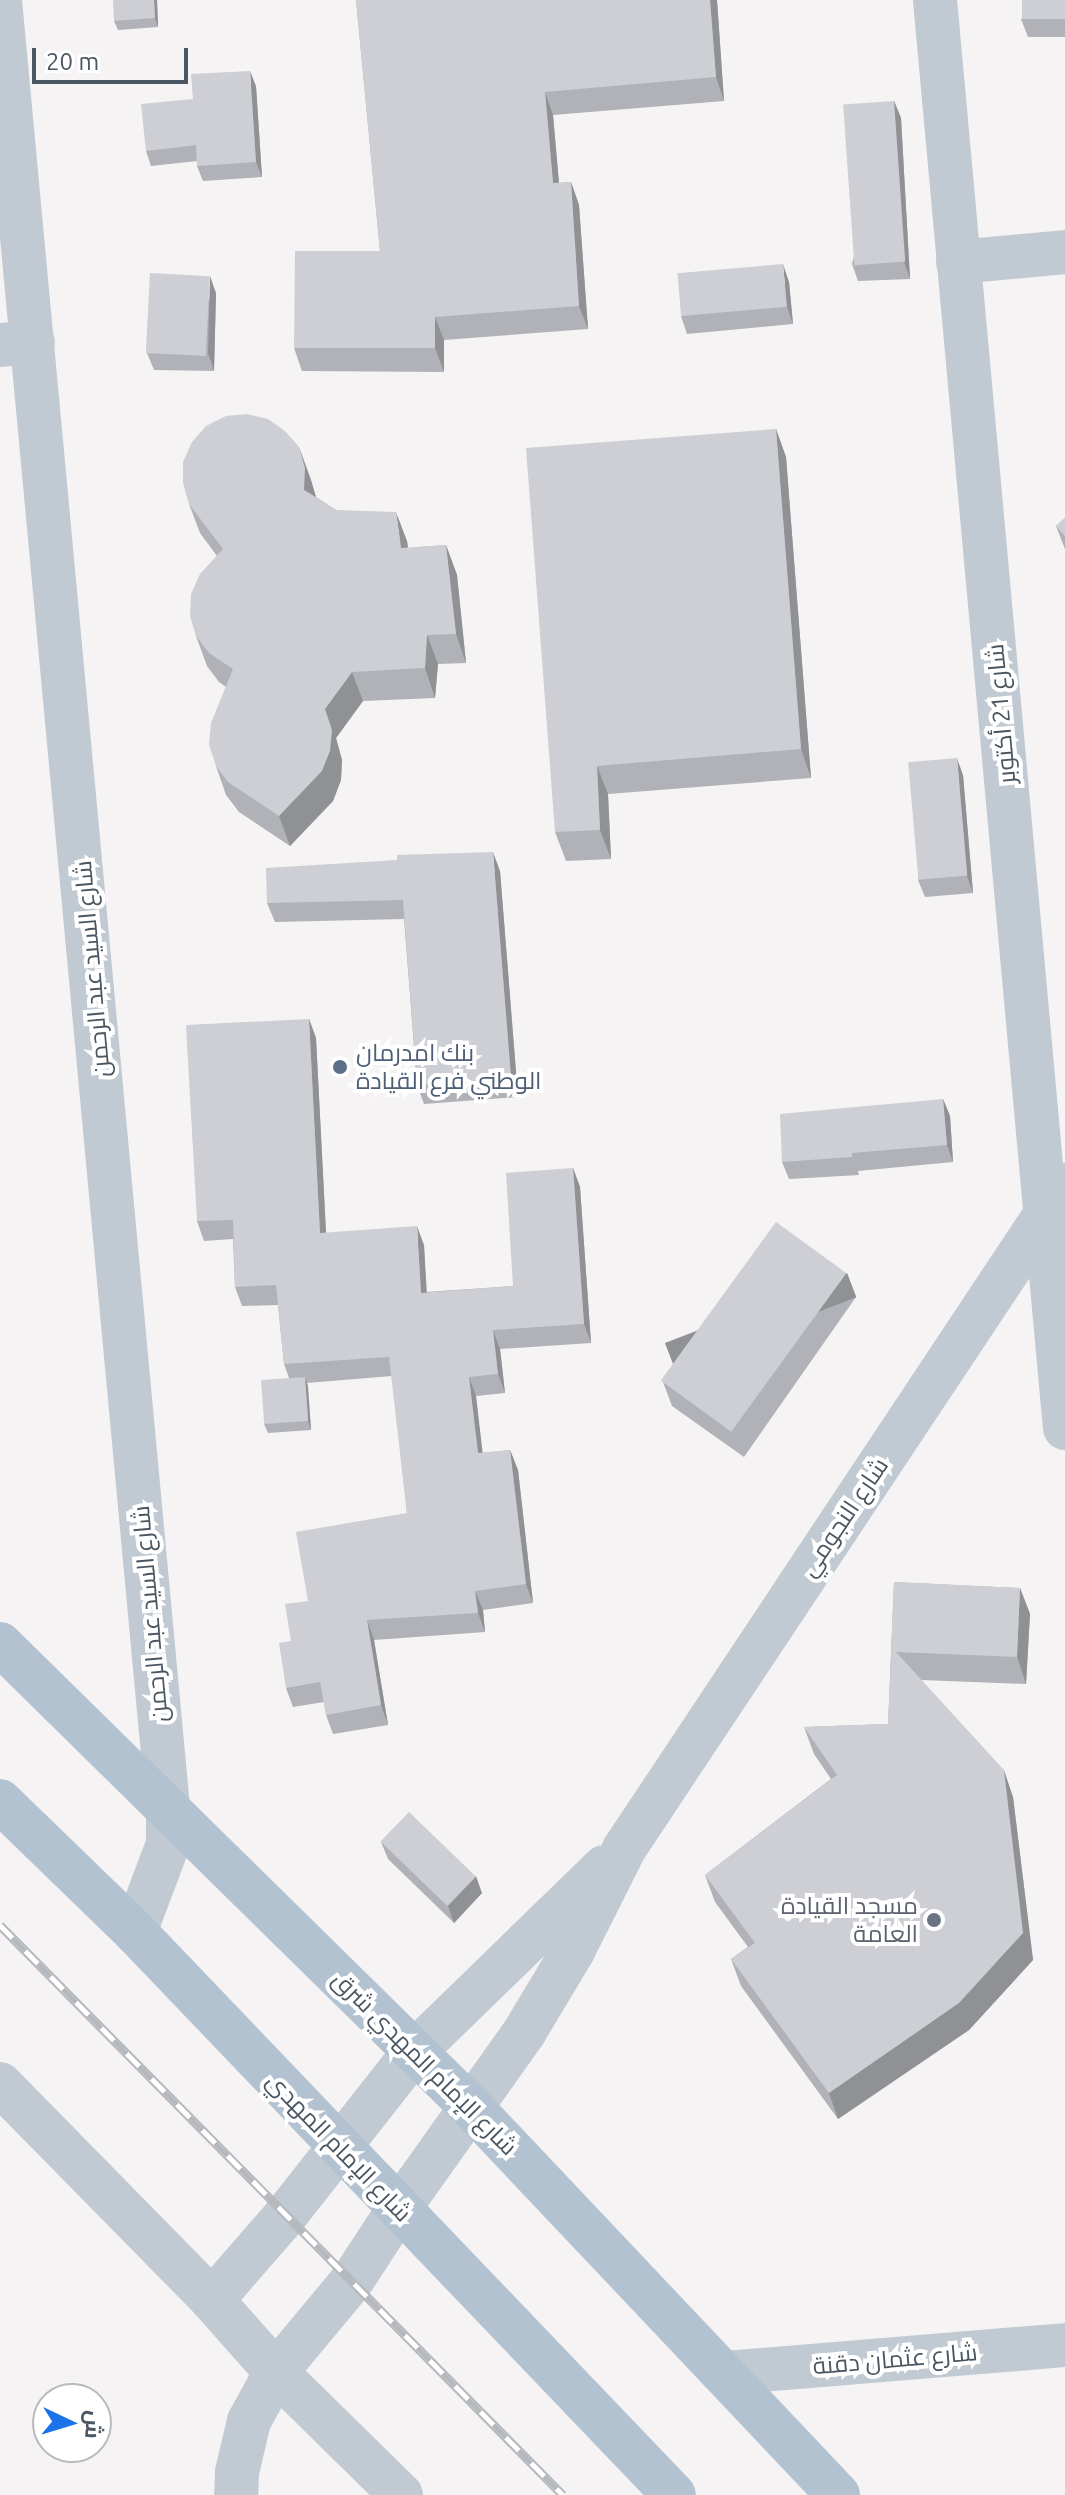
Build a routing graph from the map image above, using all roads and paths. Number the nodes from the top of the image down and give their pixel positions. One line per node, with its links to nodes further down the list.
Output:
1 (0, 0): 5 (street, شارع السيد عبد الرحمن)
2 (935, 0): 4 (street, شارع 21 أكتوبر)
3 (1065, 252): 4 (street)
4 (958, 262): 6 (street, شارع 21 أكتوبر)
5 (16, 344): 10 (street, شارع السيد عبد الرحمن)
6 (1056, 1198): 7 (street, شارع 21 أكتوبر); 11 (street, شارع النجومي)
7 (1065, 1428)
8 (0, 1644): 10 (main road, شارع الإمام المهدي شرق)
9 (0, 1801): 12 (main road, شارع الإمام المهدي)
10 (168, 1806): 12 (street, شارع السيد عبد الرحمن); 13 (main road, شارع الإمام المهدي شرق)
11 (624, 1849): 13 (street, شارع النجومي); 15 (street, شارع النجومي)
12 (135, 1932): 16 (main road, شارع الإمام المهدي)
13 (415, 2051): 15 (main road, شارع الإمام المهدي شرق); 16 (street, شارع النجومي)
14 (0, 2084): 18 (street)
15 (471, 2107): 17 (street, شارع النجومي); 21 (main road, شارع الإمام المهدي شرق)
16 (338, 2146): 17 (main road, شارع الإمام المهدي); 18 (street, شارع النجومي)
17 (398, 2210): 20 (street, شارع النجومي); 24 (main road, شارع الإمام المهدي)
18 (212, 2300): 20 (street)
19 (1065, 2345): 21 (street, شارع عثمان دقنة)
20 (276, 2372): 22 (street, شارع النجومي); 23 (street)
21 (725, 2373): 25 (main road, شارع الإمام المهدي شرق)
22 (236, 2495)
23 (401, 2495)
24 (674, 2495)
25 (838, 2495)

